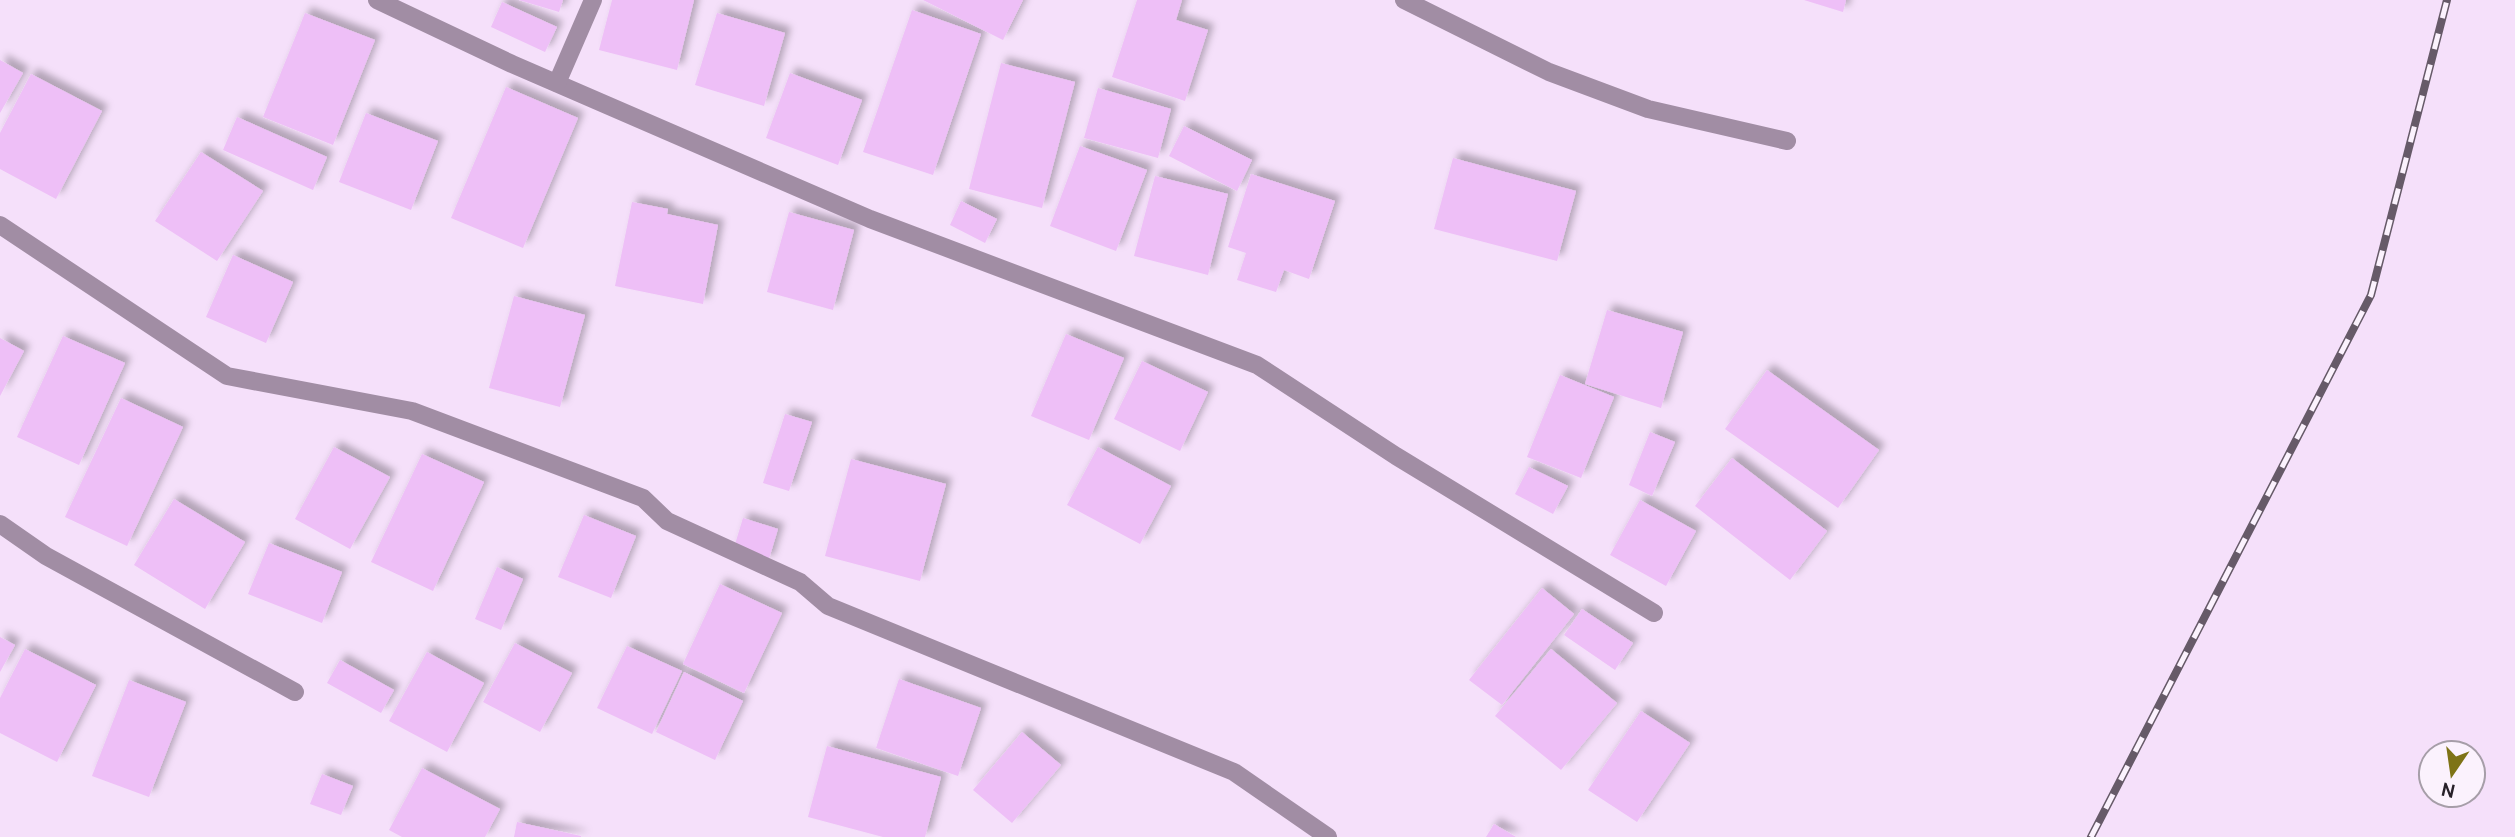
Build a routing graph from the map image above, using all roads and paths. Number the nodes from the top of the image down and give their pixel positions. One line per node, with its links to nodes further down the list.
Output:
1 (377, 0): 4 (street)
2 (593, 0): 4 (street)
3 (1404, 0): 5 (street)
4 (557, 83): 8 (street)
5 (1787, 141)
6 (0, 225): 10 (street)
7 (0, 524): 9 (street)
8 (1654, 613)
9 (295, 692)
10 (1328, 837)

